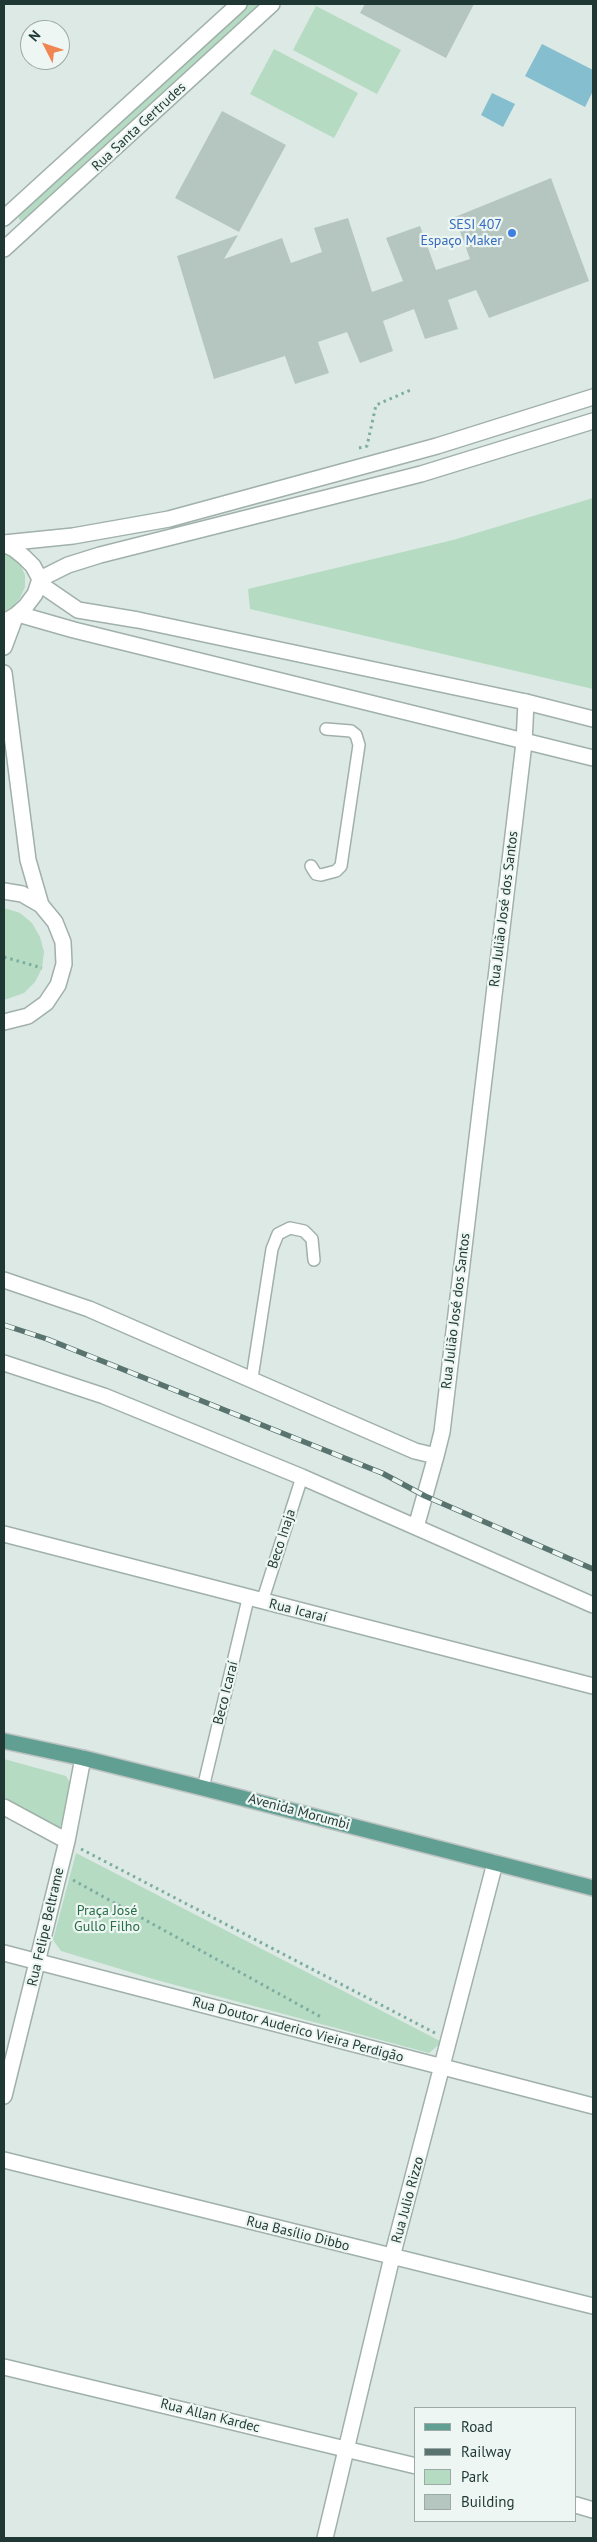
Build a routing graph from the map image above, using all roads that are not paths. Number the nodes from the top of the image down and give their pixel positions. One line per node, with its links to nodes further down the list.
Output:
1 (239, 4): 3 (street, Rua Santa Gertrudes)
2 (272, 4): 4 (street, Rua Santa Gertrudes)
3 (4, 220): 4 (street)
4 (10, 245)
5 (593, 397): 7 (street)
6 (593, 421): 8 (street)
7 (4, 544): 8 (street)
8 (40, 582): 9 (street); 12 (street)
9 (13, 617): 10 (street); 15 (street)
10 (4, 647)
11 (4, 673): 19 (street)
12 (526, 702): 13 (street); 15 (street, Rua Julião José dos Santos)
13 (593, 719)
14 (326, 728): 17 (lane)
15 (524, 743): 16 (street); 25 (street, Rua Julião José dos Santos)
16 (593, 758)
17 (311, 866)
18 (4, 891): 19 (street)
19 (41, 905): 20 (street)
20 (4, 1022)
21 (314, 1260): 24 (lane)
22 (4, 1280): 24 (street)
23 (4, 1363): 26 (street)
24 (252, 1378): 25 (street)
25 (436, 1456): 27 (street, Rua Julião José dos Santos)
26 (302, 1477): 27 (street); 29 (lane, Beco Inaja)
27 (416, 1527): 30 (street)
28 (4, 1534): 29 (street, Rua Icaraí)
29 (255, 1600): 31 (street, Rua Icaraí); 34 (lane, Beco Icaraí)
30 (593, 1605)
31 (593, 1686)
32 (4, 1741): 33 (main road, Avenida Morumbi)
33 (83, 1758): 34 (main road, Avenida Morumbi); 36 (street, Rua Felipe Beltrame)
34 (203, 1788): 37 (main road, Avenida Morumbi)
35 (4, 1807): 36 (street)
36 (67, 1841): 40 (street, Rua Felipe Beltrame)
37 (495, 1863): 38 (main road, Avenida Morumbi); 41 (street, Rua Julio Rizzo)
38 (593, 1888)
39 (4, 1953): 40 (street, Rua Doutor Auderico Vieira Perdigão)
40 (38, 1962): 41 (street, Rua Doutor Auderico Vieira Perdigão); 42 (street, Rua Felipe Beltrame)
41 (443, 2068): 43 (street, Rua Doutor Auderico Vieira Perdigão); 45 (street, Rua Julio Rizzo)
42 (4, 2096)
43 (593, 2106)
44 (4, 2160): 45 (street, Rua Basílio Dibbo)
45 (392, 2257): 46 (street, Rua Basílio Dibbo); 48 (street, Rua Julio Rizzo)
46 (593, 2306)
47 (4, 2367): 48 (street, Rua Allan Kardec)
48 (347, 2450): 49 (street, Rua Allan Kardec); 52 (street, Rua Julio Rizzo)
49 (414, 2466)
50 (577, 2506): 51 (street)
51 (593, 2510)
52 (325, 2538)

